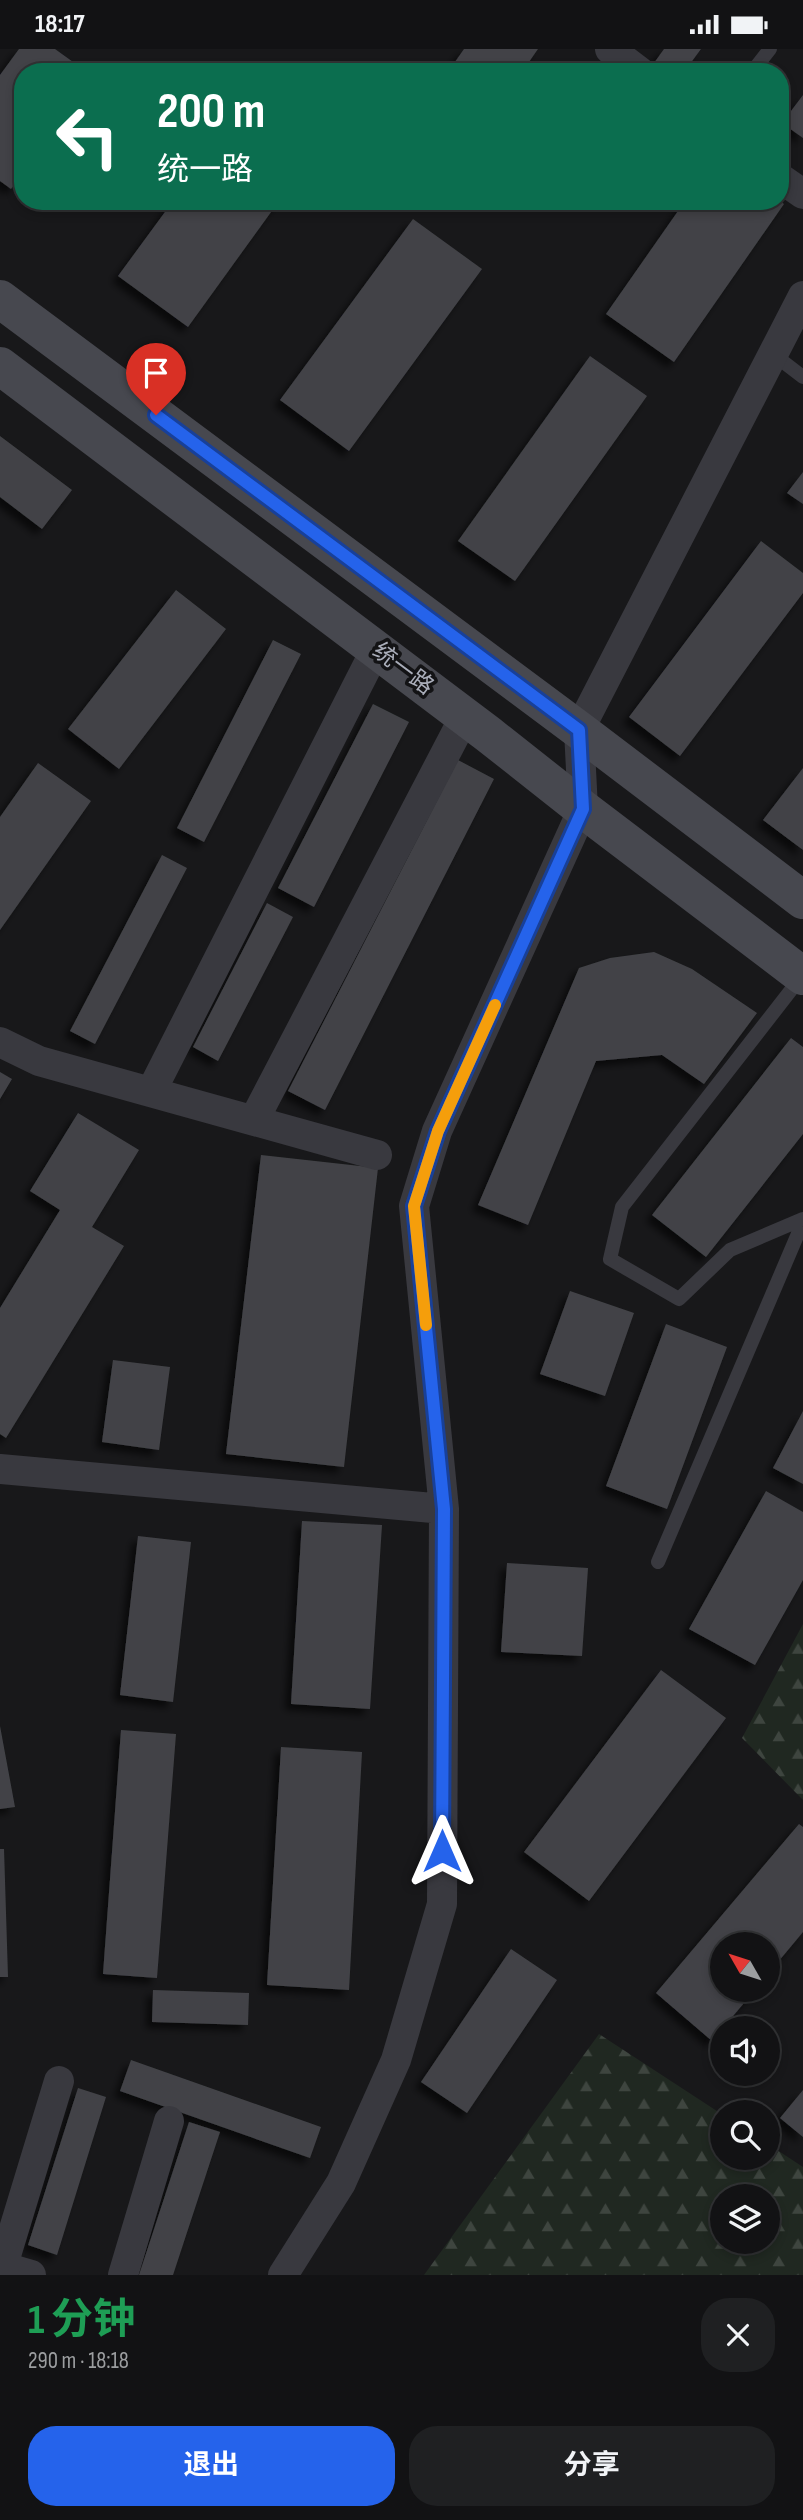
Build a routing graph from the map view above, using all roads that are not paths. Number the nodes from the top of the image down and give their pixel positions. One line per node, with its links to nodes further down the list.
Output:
1 (610, 49): 3 (street)
2 (770, 49): 4 (lane)
3 (628, 63)
4 (759, 63)
5 (803, 296): 7 (street)
6 (0, 299): 12 (main road)
7 (773, 354): 9 (lane); 12 (street)
8 (0, 366): 10 (main road, 统一路)
9 (803, 377)
10 (376, 649): 11 (main road, 统一路); 17 (street)
11 (465, 716): 13 (main road, 统一路); 18 (street)
12 (579, 730): 13 (street); 14 (main road)
13 (583, 809): 15 (main road, 统一路); 22 (street)
14 (803, 900)
15 (803, 975): 20 (lane)
16 (0, 1042): 17 (street)
17 (151, 1092): 18 (street)
18 (254, 1120): 19 (street)
19 (377, 1155)
20 (803, 1220): 23 (lane)
21 (0, 1469): 22 (street)
22 (444, 1509): 28 (street)
23 (658, 1562)
24 (59, 2081): 26 (street)
25 (169, 2121): 27 (street)
26 (8, 2270)
27 (123, 2275)
28 (284, 2275)

